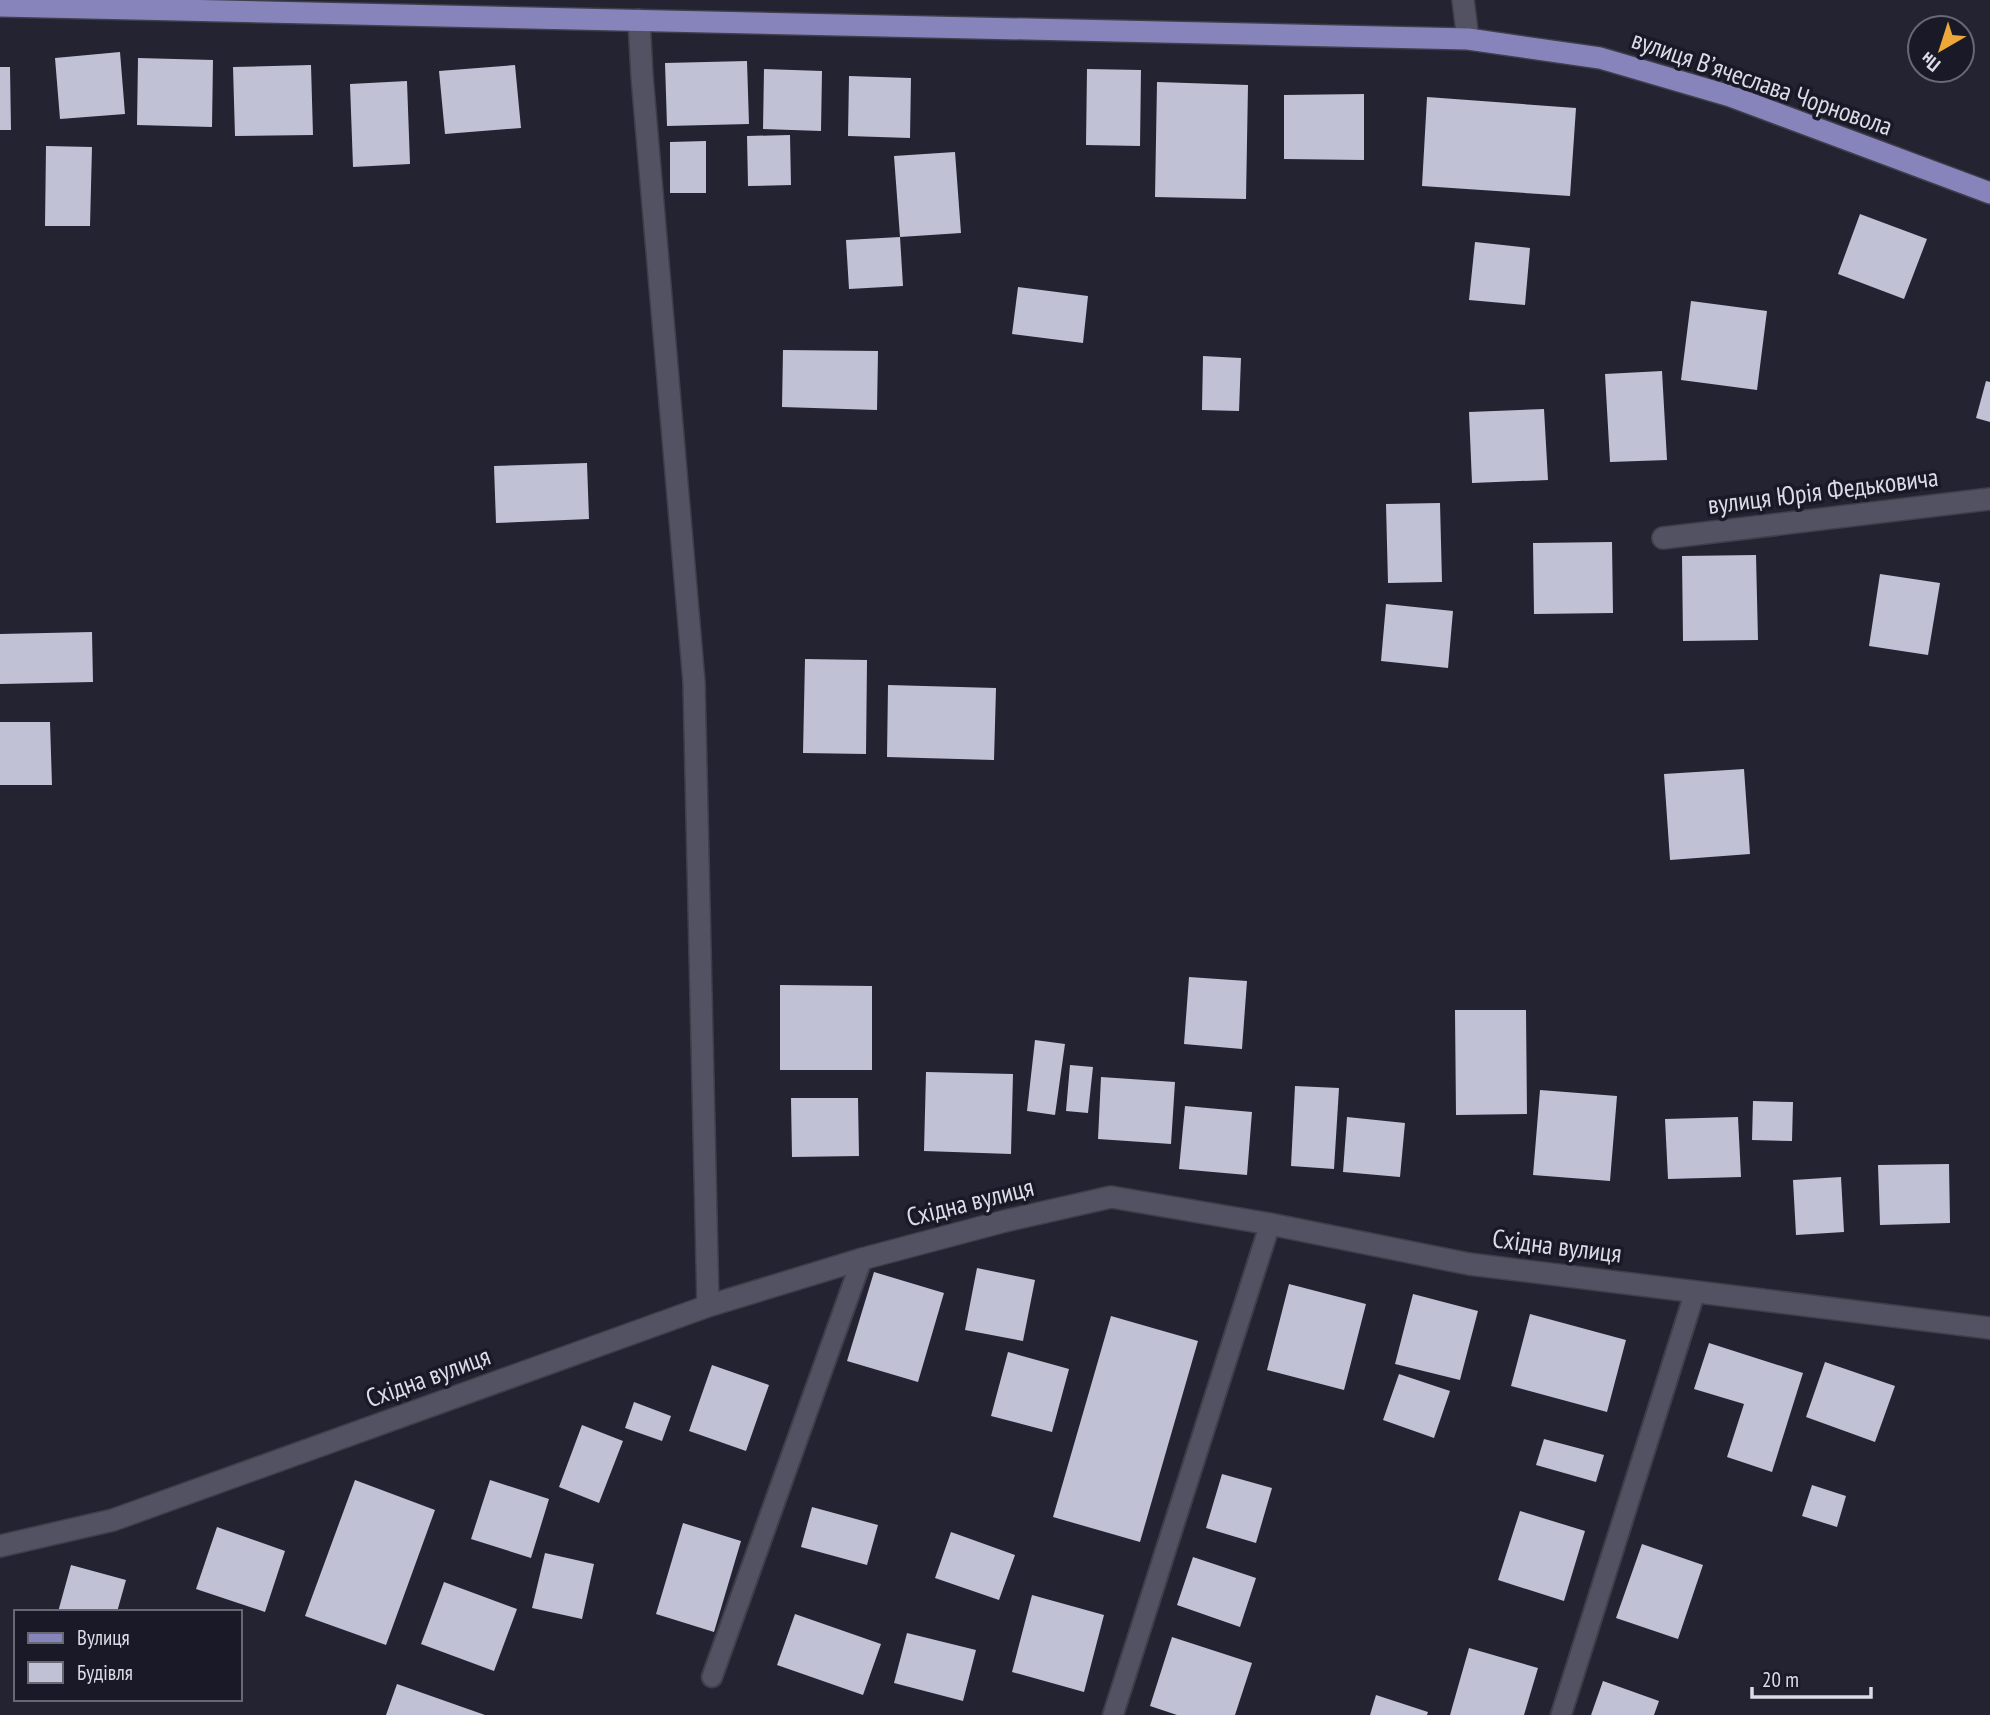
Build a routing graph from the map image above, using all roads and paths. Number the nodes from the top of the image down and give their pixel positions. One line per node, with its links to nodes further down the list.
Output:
1 (1463, 0): 4 (street)
2 (0, 6): 3 (main road, вулиця Вʼячеслава Чорновола)
3 (639, 20): 4 (main road, вулиця Вʼячеслава Чорновола); 11 (street)
4 (1468, 39): 5 (main road, вулиця Вʼячеслава Чорновола)
5 (1990, 193)
6 (1990, 499): 7 (street, вулиця Юрія Федьковича)
7 (1663, 538)
8 (1270, 1224): 9 (street, Східна вулиця); 10 (street, Східна вулиця); 15 (lane)
9 (862, 1259): 11 (street, Східна вулиця); 14 (lane)
10 (1695, 1292): 12 (street, Східна вулиця); 16 (lane)
11 (708, 1306): 13 (street, Східна вулиця)
12 (1990, 1328)
13 (0, 1546)
14 (712, 1676)
15 (1113, 1715)
16 (1561, 1715)

